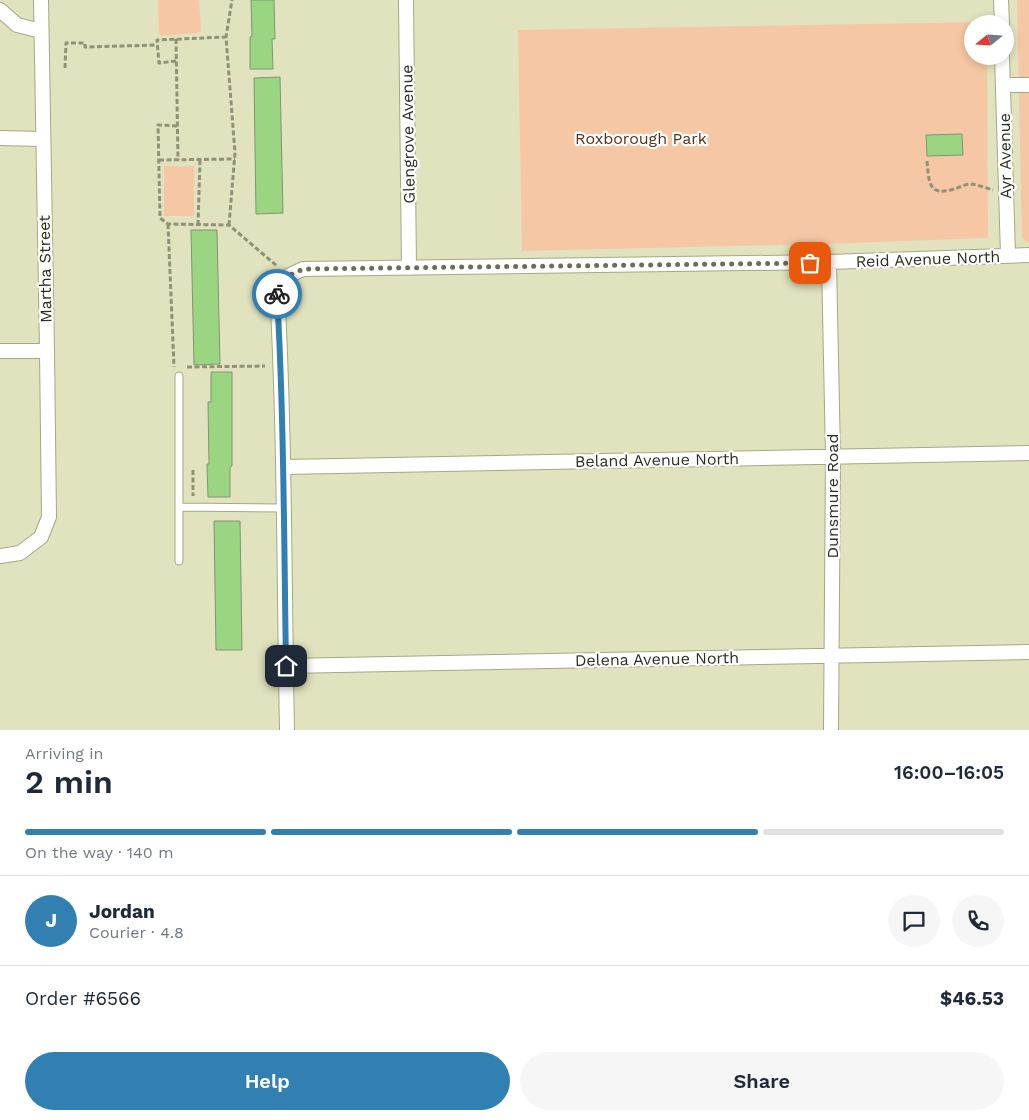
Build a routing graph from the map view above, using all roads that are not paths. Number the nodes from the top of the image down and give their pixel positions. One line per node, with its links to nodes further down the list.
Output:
1 (40, 0): 6 (street, Martha Street)
2 (406, 0): 15 (street, Glengrove Avenue)
3 (1001, 0): 5 (street)
4 (0, 10): 6 (street)
5 (1002, 15)
6 (41, 32): 11 (street, Martha Street)
7 (1002, 65): 8 (street, Ayr Avenue)
8 (1003, 85): 9 (street); 12 (street, Ayr Avenue)
9 (1029, 85)
10 (0, 138): 11 (street)
11 (42, 139): 17 (street, Martha Street)
12 (1008, 255): 13 (street, Reid Avenue North); 14 (street, Reid Avenue North)
13 (1029, 255)
14 (829, 262): 15 (street, Reid Avenue North); 20 (street, Dunsmure Road)
15 (409, 268): 21 (street, Reid Avenue North)
16 (0, 350): 17 (street)
17 (47, 351): 24 (street, Martha Street)
18 (179, 376): 22 (lane)
19 (1029, 454): 20 (street, Beland Avenue North)
20 (833, 456): 21 (street, Beland Avenue North); 27 (street, Dunsmure Road)
21 (284, 466): 23 (street)
22 (179, 507): 23 (lane); 25 (lane)
23 (284, 508): 28 (street)
24 (0, 556)
25 (179, 562)
26 (1029, 652): 27 (street, Delena Avenue North)
27 (832, 656): 28 (street, Delena Avenue North); 30 (street, Dunsmure Road)
28 (286, 666): 29 (street)
29 (287, 730)
30 (831, 730)

